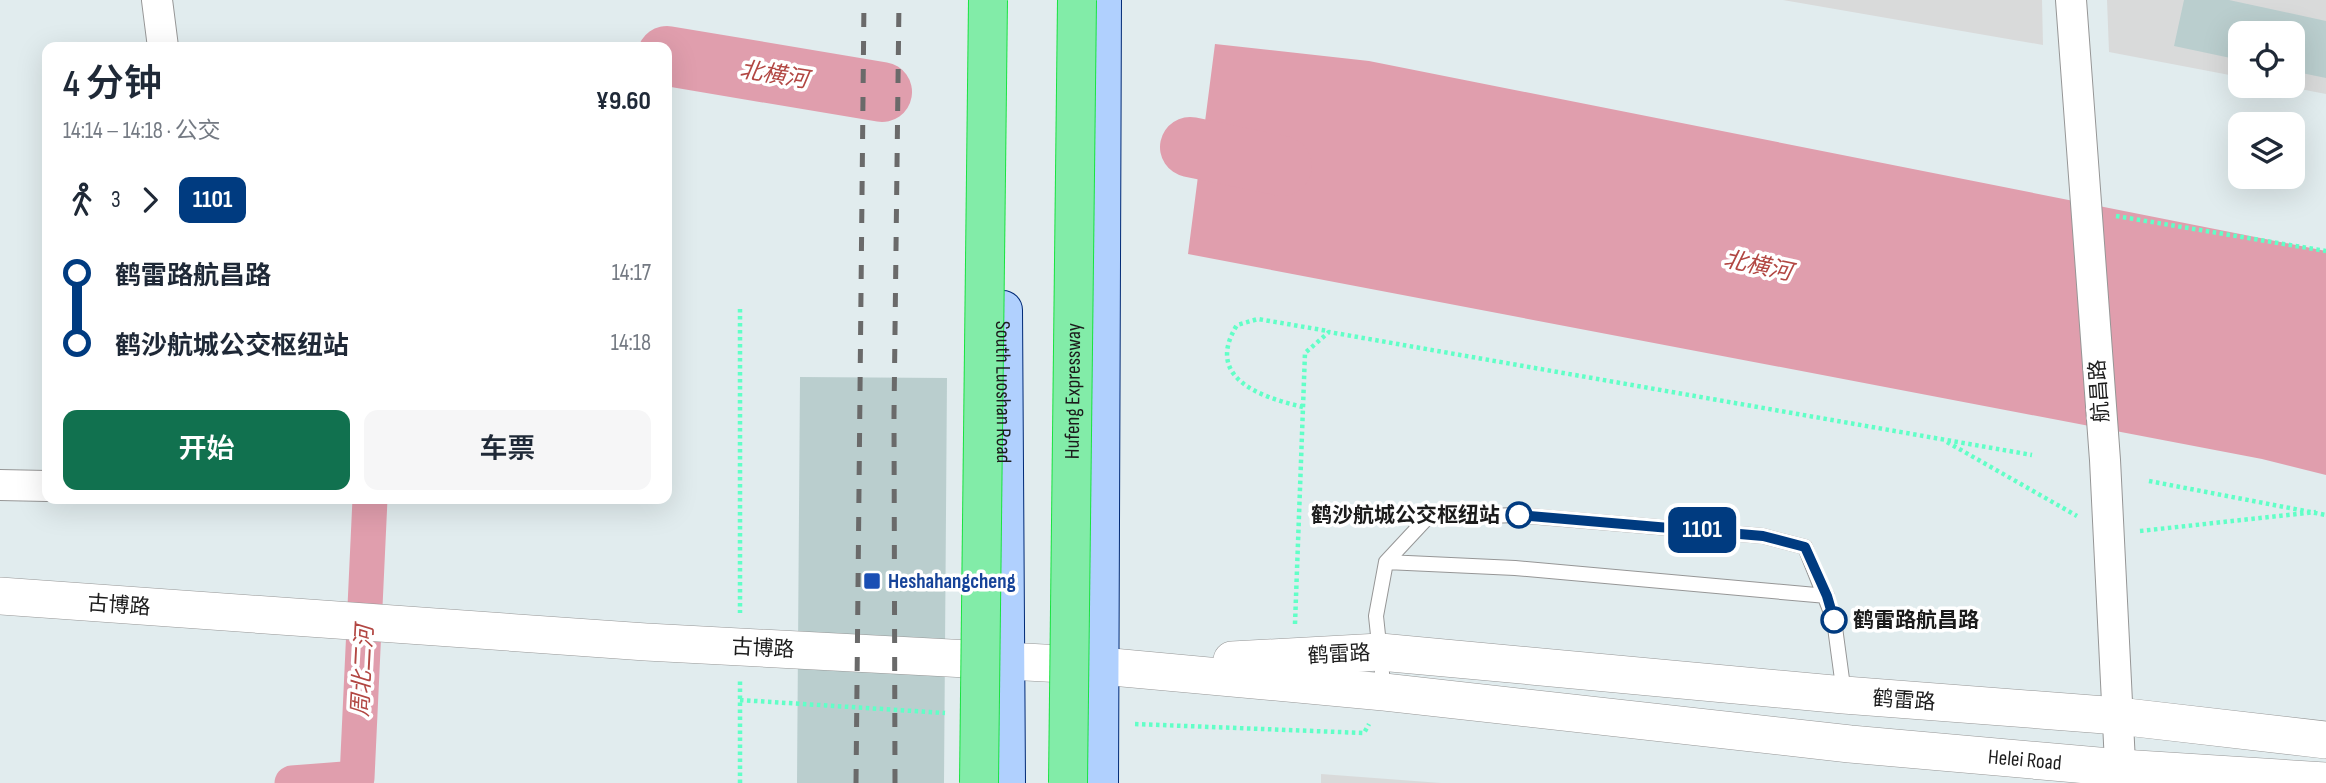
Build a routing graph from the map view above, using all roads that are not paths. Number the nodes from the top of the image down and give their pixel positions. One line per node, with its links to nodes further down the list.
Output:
1 (157, 0): 7 (street)
2 (988, 0): 22 (highway, bridge)
3 (1001, 0): 14 (main road, South Luoshan Road)
4 (1077, 0): 24 (highway, Hufeng Expressway, bridge)
5 (1102, 0): 15 (main road)
6 (2071, 0): 18 (street, 航昌路)
7 (162, 42)
8 (0, 485): 9 (street)
9 (42, 486)
10 (1386, 562): 12 (lane); 12 (lane); 13 (lane)
11 (0, 596): 14 (street, 古博路)
12 (1827, 596): 17 (lane)
13 (1380, 652): 15 (street, 鹤雷路); 16 (lane); 17 (street, 鹤雷路)
14 (1007, 661): 15 (street, 古博路); 23 (main road, South Luoshan Road)
15 (1101, 666): 16 (street, 鹤雷路); 25 (main road)
16 (1384, 692): 20 (street, 鹤雷路)
17 (1844, 695): 18 (street, 鹤雷路)
18 (2118, 716): 19 (street, 鹤雷路); 20 (street, 航昌路)
19 (2326, 740)
20 (2121, 776): 21 (street)
21 (2326, 781)
22 (979, 783)
23 (1006, 783)
24 (1068, 783)
25 (1099, 783)

